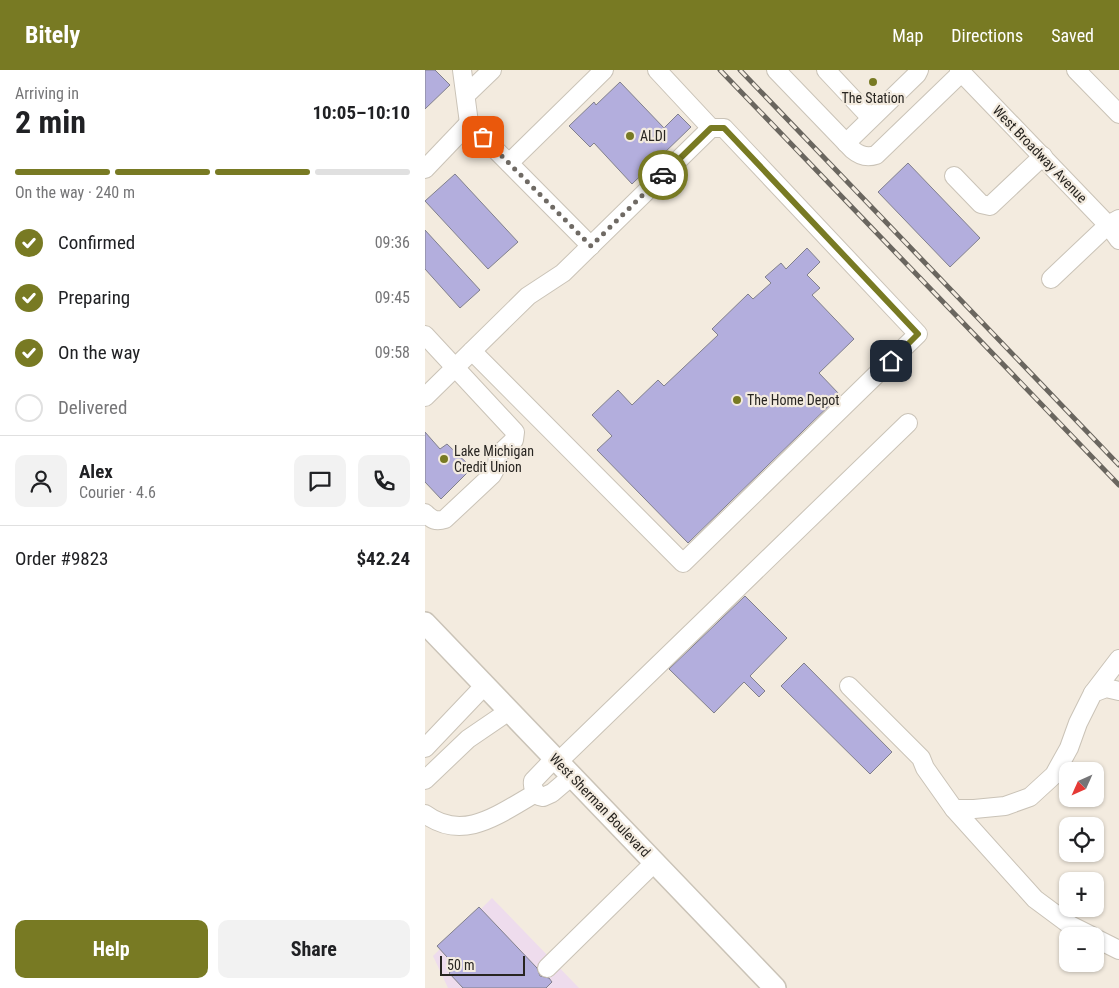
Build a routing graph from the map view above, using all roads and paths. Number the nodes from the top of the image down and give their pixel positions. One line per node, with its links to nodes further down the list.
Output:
1 (462, 70): 10 (street)
2 (492, 70): 10 (street)
3 (604, 70): 17 (street)
4 (657, 70): 14 (street)
5 (776, 70): 15 (street)
6 (826, 70): 12 (street)
7 (919, 70): 12 (street)
8 (1076, 70): 11 (street)
9 (961, 71): 15 (street); 16 (street, West Broadway Avenue)
10 (466, 95): 13 (street)
11 (1119, 114)
12 (871, 118): 15 (street)
13 (469, 123): 17 (street); 18 (street)
14 (711, 128): 22 (street); 25 (street)
15 (845, 143)
16 (1043, 156): 19 (street); 20 (street, West Broadway Avenue)
17 (509, 163): 22 (street)
18 (425, 169)
19 (954, 176)
20 (1115, 226): 21 (street, West Broadway Avenue); 23 (street)
21 (1119, 240)
22 (591, 246): 25 (street)
23 (1051, 279)
24 (425, 336): 26 (street)
25 (472, 351): 26 (street)
26 (455, 367): 27 (street); 29 (street)
27 (425, 397)
28 (908, 423): 38 (street)
29 (425, 513)
30 (427, 630): 32 (main road, West Sherman Boulevard)
31 (1119, 659): 35 (street)
32 (485, 686): 36 (main road, West Sherman Boulevard); 37 (street)
33 (849, 686): 41 (street)
34 (1119, 691): 35 (street)
35 (1093, 693): 41 (street)
36 (509, 710): 38 (main road, West Sherman Boulevard); 39 (street)
37 (425, 748)
38 (562, 765): 40 (street); 40 (street); 43 (main road, West Sherman Boulevard)
39 (425, 780)
40 (535, 793): 42 (street)
41 (953, 809): 44 (street)
42 (425, 814)
43 (655, 862): 47 (street); 48 (main road, West Sherman Boulevard)
44 (1074, 927)
45 (1104, 942): 46 (street)
46 (1119, 950)
47 (547, 968)
48 (775, 988)

